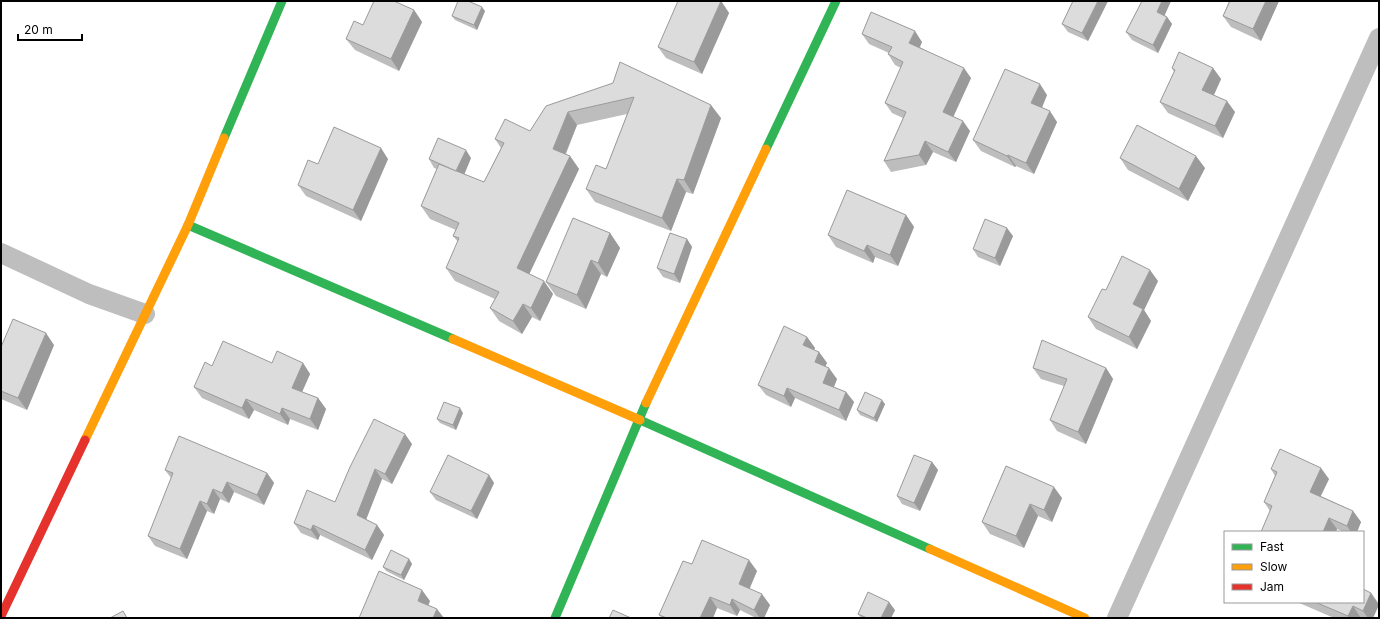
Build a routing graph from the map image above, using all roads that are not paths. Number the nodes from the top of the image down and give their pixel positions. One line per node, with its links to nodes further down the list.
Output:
1 (282, 1): 4 (street)
2 (836, 1): 7 (street)
3 (1379, 38): 11 (street)
4 (188, 225): 6 (street); 7 (street)
5 (1, 253): 6 (street)
6 (145, 314): 8 (street)
7 (638, 419): 9 (street); 10 (street)
8 (1, 616)
9 (555, 618)
10 (1085, 618)
11 (1117, 618)

